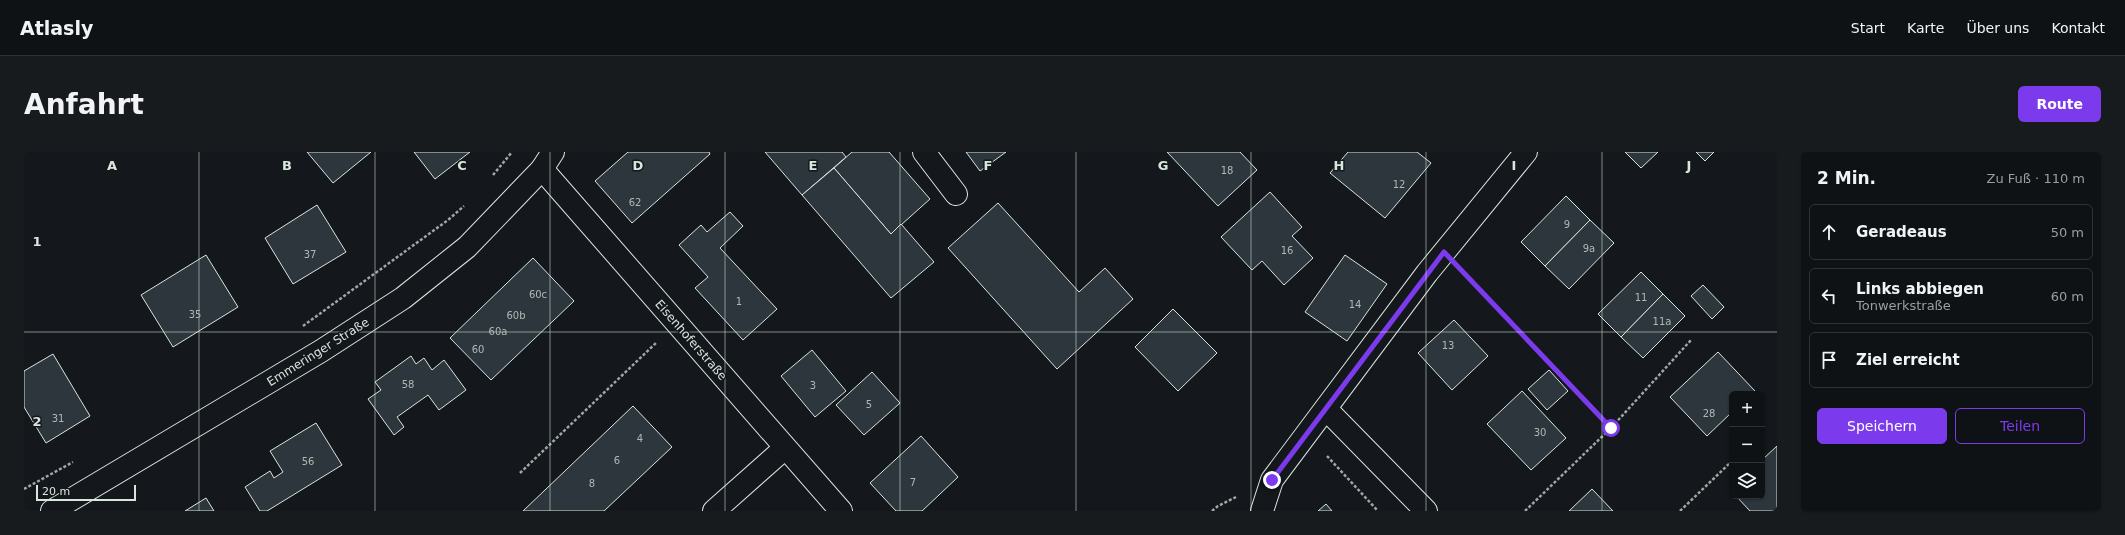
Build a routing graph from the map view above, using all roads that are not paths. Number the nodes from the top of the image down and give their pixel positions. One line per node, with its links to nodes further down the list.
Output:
1 (924, 152): 4 (street)
2 (1526, 152): 5 (street)
3 (547, 160): 6 (street, Eisenhoferstraße); 7 (street, Emmeringer Straße)
4 (956, 194)
5 (1326, 410): 10 (street); 11 (street)
6 (784, 448): 8 (street); 9 (street, Eisenhoferstraße)
7 (52, 511)
8 (714, 511)
9 (841, 511)
10 (1262, 511)
11 (1426, 511)

